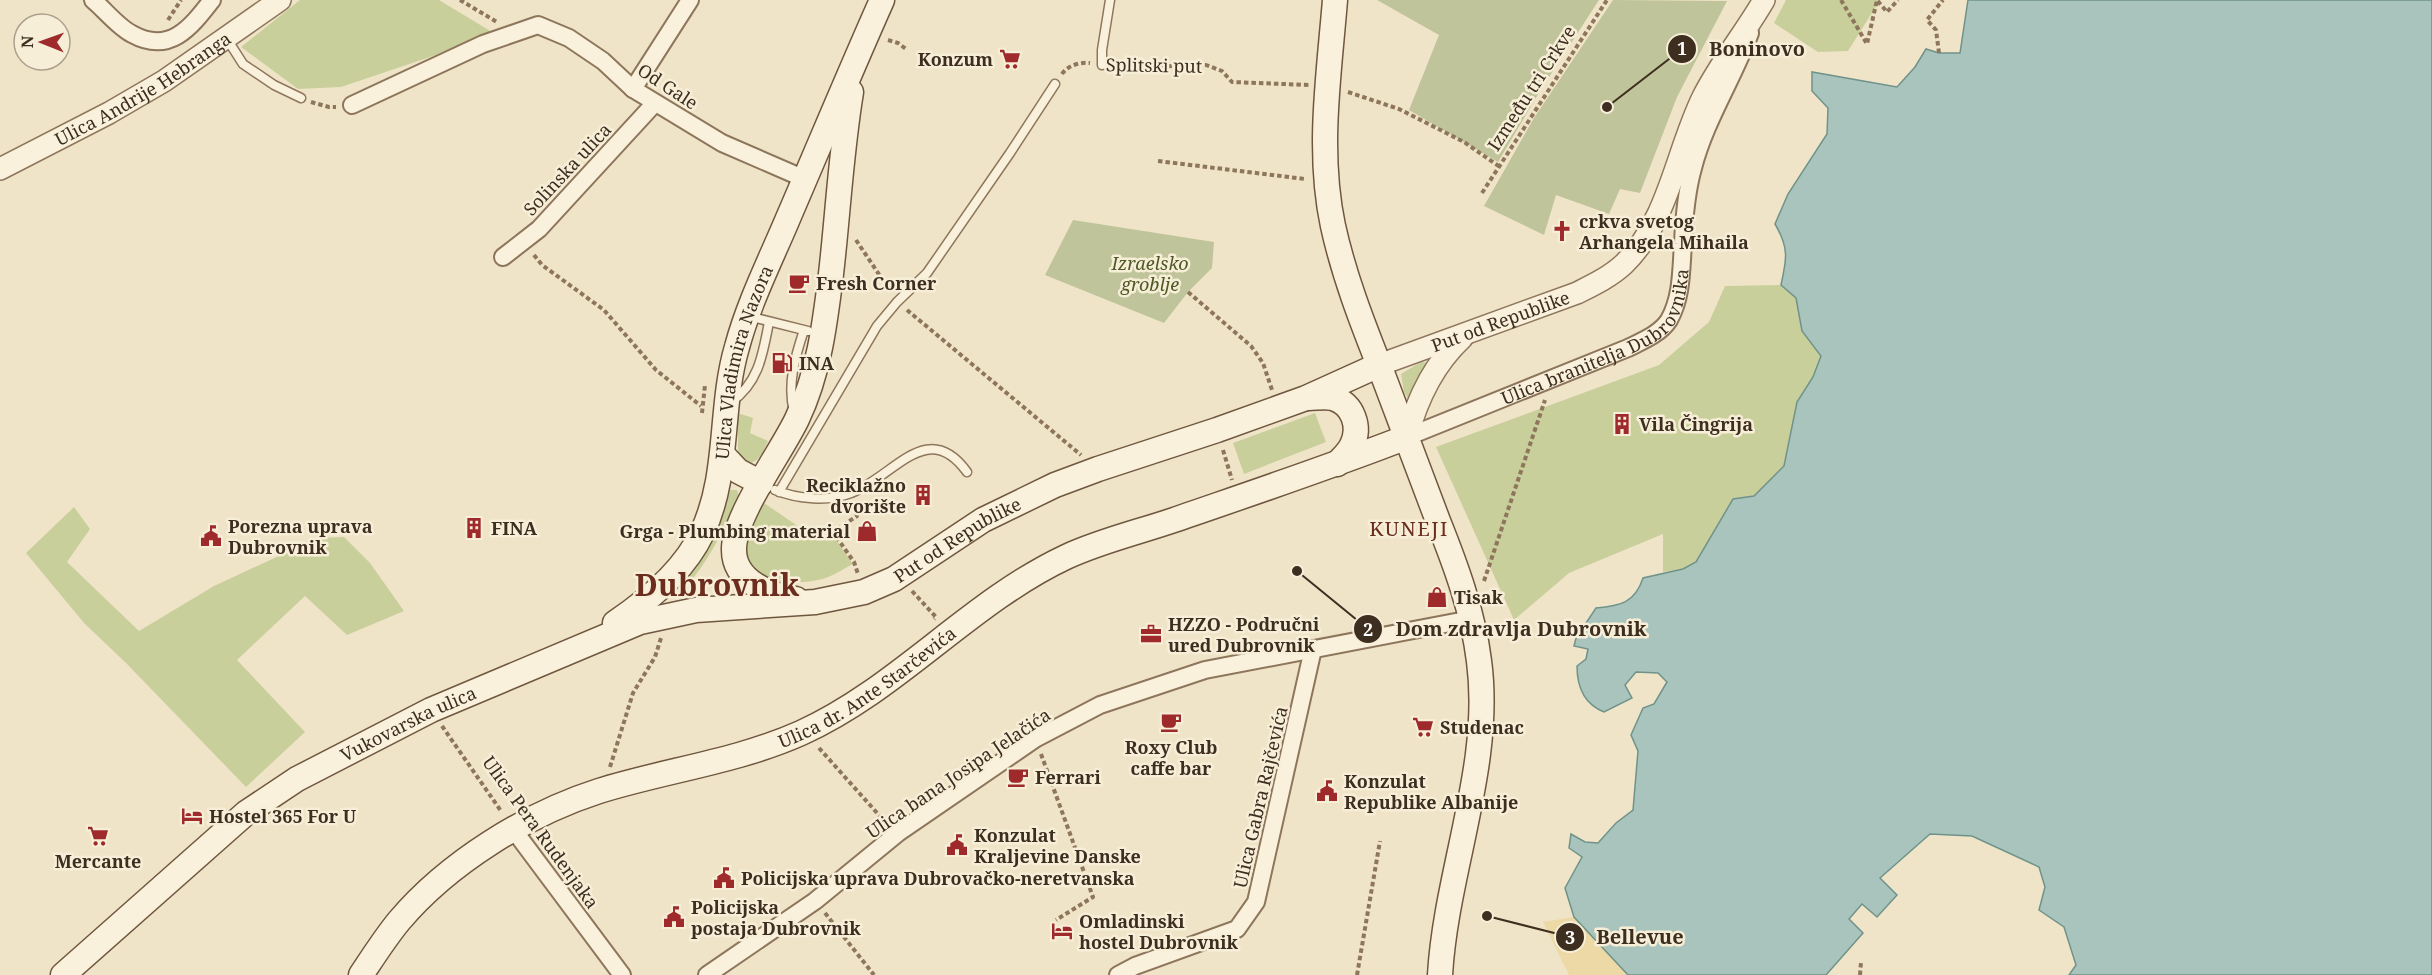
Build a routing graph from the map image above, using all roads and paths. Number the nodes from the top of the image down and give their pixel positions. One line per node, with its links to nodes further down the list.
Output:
1 (93, 0): 2 (street)
2 (212, 0)
3 (280, 0): 15 (street, Ulica Andrije Hebranga)
4 (460, 0): 14 (path)
5 (690, 0): 21 (street)
6 (882, 0): 16 (main road, Ulica Vladimira Nazora)
7 (1110, 0): 18 (lane)
8 (1335, 0): 20 (main road)
9 (1607, 0): 26 (path, Između tri Crkve)
10 (1841, 0): 11 (path)
11 (1898, 0)
12 (1942, 0): 17 (path)
13 (1758, 3): 39 (street, Put od Republike); 48 (street, Ulica branitelja Dubrovnika)
14 (516, 33): 21 (street, Od Gale); 24 (street, Od Gale)
15 (227, 39): 22 (lane); 27 (street, Ulica Andrije Hebranga)
16 (861, 49): 28 (main road, Ulica Vladimira Nazora); 30 (main road, Ulica Vladimira Nazora)
17 (1939, 53)
18 (1102, 65): 19 (path, Splitski put); 20 (path, Splitski put)
19 (1054, 84): 36 (lane, Ulica Vladimira Nazora)
20 (1328, 86): 26 (path, Splitski put); 29 (main road)
21 (633, 89): 23 (street, Od Gale)
22 (301, 98): 24 (path)
23 (654, 104): 28 (street, Od Gale); 33 (street, Solinska ulica)
24 (352, 105)
25 (1158, 160): 29 (path)
26 (1500, 167): 31 (path, Između tri Crkve)
27 (0, 169)
28 (805, 179): 30 (main road); 37 (main road, Ulica Vladimira Nazora)
29 (1326, 182): 40 (main road)
30 (840, 188): 38 (main road, Ulica Vladimira Nazora)
31 (1482, 193)
32 (855, 239): 36 (path)
33 (523, 242): 34 (street, Solinska ulica); 44 (path)
34 (503, 257)
35 (1188, 292): 45 (path)
36 (897, 302): 51 (path); 53 (lane, Ulica Vladimira Nazora)
37 (758, 319): 38 (lane); 44 (main road, Ulica Vladimira Nazora)
38 (814, 333): 53 (main road, Ulica Vladimira Nazora)
39 (1467, 333): 40 (street, Put od Republike); 48 (street)
40 (1379, 365): 43 (main road, Put od Republike); 48 (main road)
41 (706, 380): 44 (path)
42 (1548, 390): 58 (path)
43 (1306, 398): 45 (main road, Put od Republike); 50 (main road)
44 (713, 406): 46 (path); 49 (main road, Ulica Vladimira Nazora)
45 (1278, 408): 47 (main road, Put od Republike)
46 (703, 418)
47 (1217, 430): 51 (main road, Put od Republike); 55 (path)
48 (1407, 437): 50 (main road, Ulica dr. Ante Starčevića); 61 (main road)
49 (723, 454): 53 (main road); 63 (main road, Ulica Vladimira Nazora)
50 (1337, 464): 55 (main road, Ulica dr. Ante Starčevića)
51 (1098, 469): 57 (main road, Put od Republike)
52 (968, 472): 54 (lane)
53 (770, 488): 54 (lane); 59 (main road, Ulica Vladimira Nazora)
54 (852, 493): 56 (path)
55 (1238, 498): 66 (main road, Ulica dr. Ante Starčevića)
56 (859, 578)
57 (894, 579): 59 (main road, Put od Republike); 62 (path)
58 (1482, 585)
59 (815, 602): 60 (main road, Vukovarska ulica)
60 (668, 614): 63 (main road, Vukovarska ulica); 68 (path)
61 (1471, 619): 64 (street, Ulica bana Josipa Jelačića); 82 (main road)
62 (930, 623)
63 (588, 642): 65 (main road, Vukovarska ulica)
64 (1313, 649): 67 (street, Ulica bana Josipa Jelačića); 80 (street, Ulica Gabra Rajčevića)
65 (431, 710): 70 (path, Ulica Pera Rudenjaka); 75 (main road, Vukovarska ulica)
66 (804, 732): 68 (main road, Ulica dr. Ante Starčevića); 69 (path)
67 (1035, 739): 72 (street, Ulica bana Josipa Jelačića); 73 (path)
68 (597, 792): 70 (main road, Ulica dr. Ante Starčevića)
69 (887, 825)
70 (513, 829): 76 (main road, Ulica dr. Ante Starčevića); 77 (street, Ulica Pera Rudenjaka)
71 (1380, 841): 81 (path)
72 (815, 901): 78 (street, Ulica bana Josipa Jelačića); 79 (path)
73 (1056, 920)
74 (1861, 962): 83 (path)
75 (63, 975)
76 (361, 975)
77 (622, 975)
78 (707, 975)
79 (874, 975)
80 (1118, 975)
81 (1357, 975)
82 (1440, 975)
83 (1860, 975)

